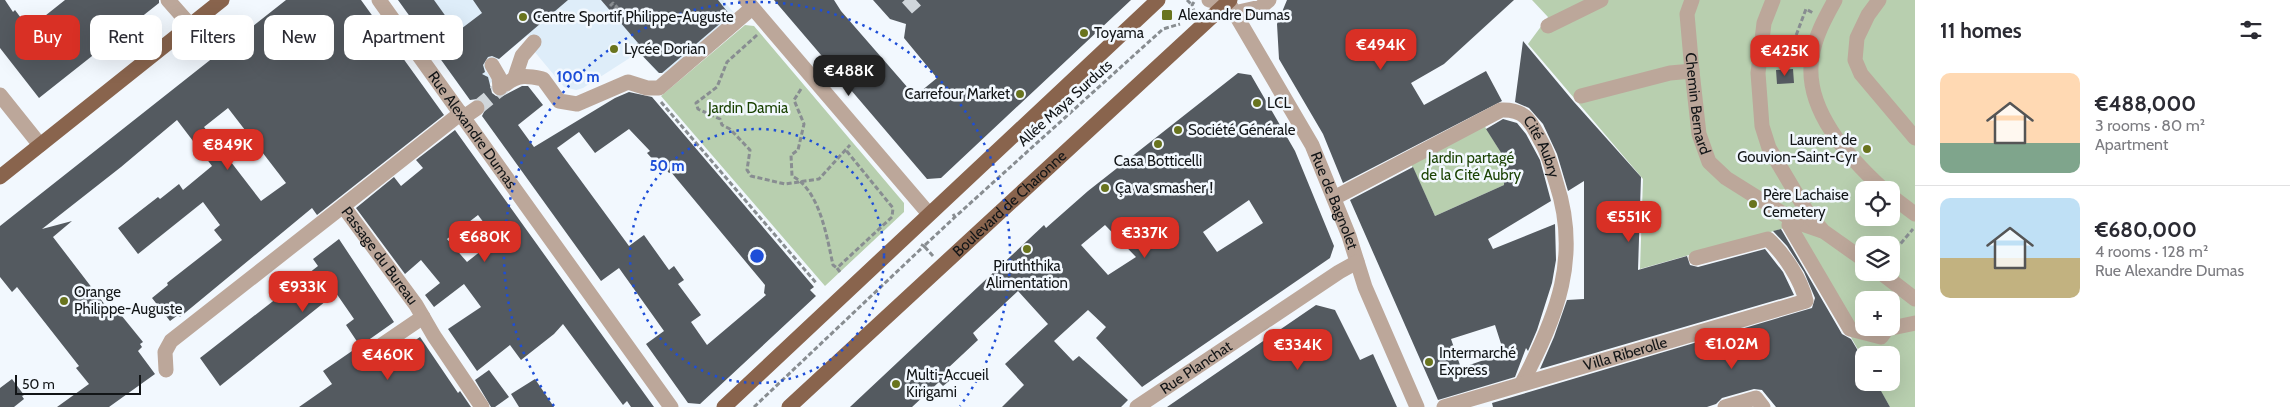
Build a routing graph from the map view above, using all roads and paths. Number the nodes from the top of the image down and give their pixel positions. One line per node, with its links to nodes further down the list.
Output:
1 (168, 0): 21 (street)
2 (222, 0): 22 (main road)
3 (379, 0): 39 (street, Rue Alexandre Dumas)
4 (1158, 0): 51 (main road)
5 (1187, 0): 16 (path)
6 (1196, 0): 16 (path)
7 (1209, 0): 15 (street)
8 (1269, 0): 15 (street)
9 (1601, 0): 24 (street)
10 (1692, 0): 32 (street, Chemin Bernard)
11 (1773, 0): 56 (street)
12 (1835, 0): 46 (street)
13 (1879, 0): 40 (street)
14 (749, 4): 35 (street); 51 (street)
15 (1230, 4): 47 (street, Rue de Bagnolet); 75 (main road, Boulevard de Charonne)
16 (1192, 5): 20 (path)
17 (610, 6): 19 (path)
18 (1806, 9): 29 (path)
19 (613, 10)
20 (1193, 12): 23 (path); 53 (path, Allée Maya Surduts)
21 (181, 15)
22 (203, 15)
23 (1198, 18)
24 (1548, 26)
25 (172, 39): 42 (main road)
26 (534, 42): 34 (street)
27 (764, 42): 45 (path)
28 (1786, 55): 29 (path)
29 (1794, 56): 31 (path)
30 (492, 65): 34 (street)
31 (1796, 68)
32 (1692, 72): 37 (street); 54 (street, Chemin Bernard)
33 (796, 80): 45 (path)
34 (507, 83): 35 (street)
35 (653, 89): 64 (path)
36 (0, 95): 42 (street)
37 (1582, 96)
38 (477, 108): 39 (street, Passage du Bureau)
39 (462, 115): 49 (street, Passage du Bureau); 72 (street, Rue Alexandre Dumas)
40 (1915, 138)
41 (851, 143): 43 (path)
42 (40, 145): 44 (main road)
43 (845, 149): 45 (path); 45 (path)
44 (0, 177)
45 (801, 180)
46 (1875, 181)
47 (1334, 198): 62 (street, Rue de Bagnolet); 70 (street, Cité Aubry)
48 (1900, 203): 52 (street)
49 (343, 206): 66 (street, Passage du Bureau); 69 (street)
50 (950, 211): 53 (path)
51 (929, 214): 73 (main road)
52 (1915, 214)
53 (955, 217): 58 (path, Allée Maya Surduts)
54 (1796, 222): 56 (street, Chemin Bernard); 67 (street)
55 (1915, 226): 57 (path)
56 (1823, 231): 59 (street)
57 (1900, 244)
58 (924, 246): 60 (path); 74 (path, Allée Maya Surduts)
59 (1855, 254)
60 (935, 258)
61 (1696, 258): 70 (street, Villa Riberolle)
62 (1357, 262): 76 (street, Rue Planchat); 77 (street, Rue de Bagnolet)
63 (1892, 281): 65 (street)
64 (817, 284)
65 (1915, 299)
66 (423, 317): 68 (street); 71 (street, Passage du Bureau)
67 (1915, 323)
68 (376, 349)
69 (166, 370)
70 (1522, 383): 78 (street, Villa Riberolle)
71 (482, 407)
72 (671, 407)
73 (724, 407)
74 (754, 407)
75 (789, 407)
76 (1137, 407)
77 (1417, 407)
78 (1444, 407)
79 (1725, 407): 80 (street)
80 (1762, 407)

